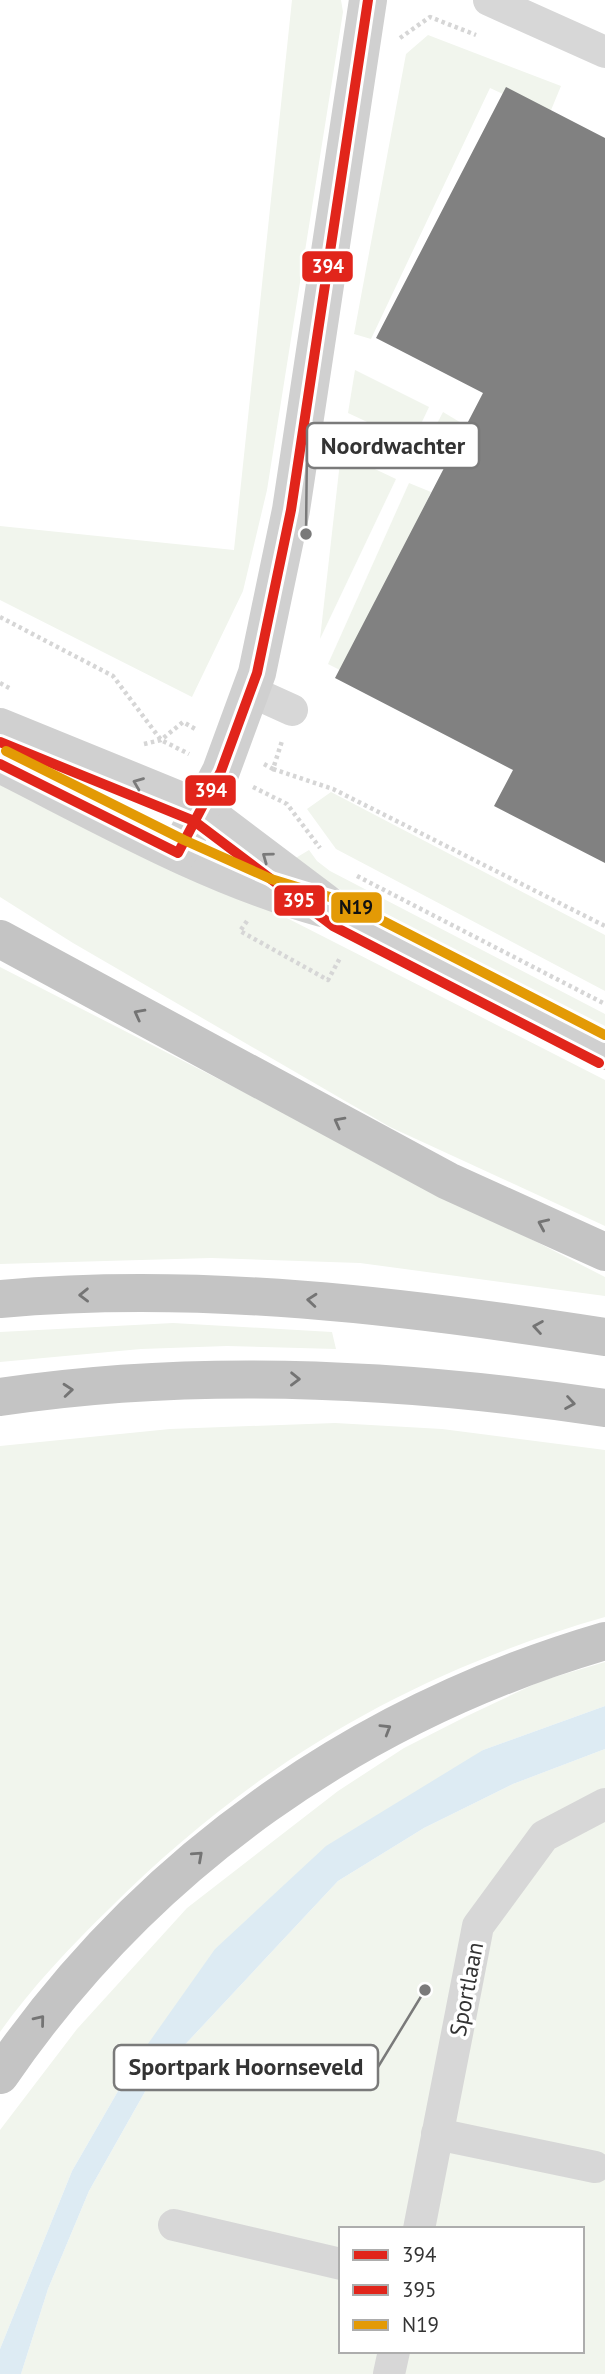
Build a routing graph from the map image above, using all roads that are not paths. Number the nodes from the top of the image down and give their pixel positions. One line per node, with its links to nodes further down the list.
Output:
1 (369, 0): 4 (main road)
2 (489, 0): 3 (street)
3 (605, 52)
4 (250, 691): 5 (street); 8 (main road)
5 (292, 710)
6 (0, 727): 8 (main road, one-way to 6)
7 (0, 764): 9 (main road)
8 (201, 809): 9 (main road); 10 (main road, one-way to 8)
9 (178, 853): 10 (main road)
10 (341, 914): 12 (main road)
11 (0, 939): 13 (highway, one-way to 11)
12 (605, 1051)
13 (605, 1252)
14 (0, 1299): 15 (highway, one-way to 14)
15 (605, 1337)
16 (0, 1397): 17 (highway, one-way to 17)
17 (605, 1408)
18 (605, 1641): 20 (highway, one-way to 18)
19 (605, 1804): 21 (street, Sportlaan)
20 (0, 2074)
21 (437, 2134): 22 (street); 24 (street, Sportlaan)
22 (595, 2166)
23 (174, 2225): 25 (street)
24 (419, 2227)
25 (339, 2264)
26 (394, 2353): 27 (street)
27 (389, 2374)

